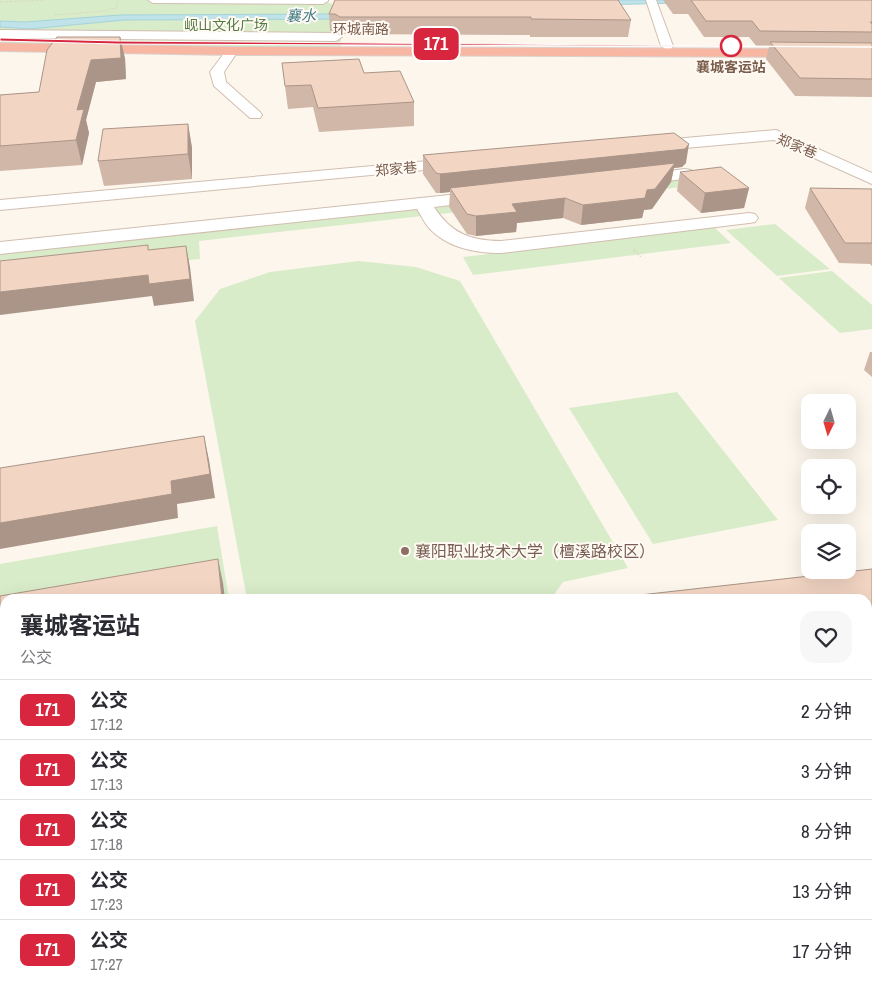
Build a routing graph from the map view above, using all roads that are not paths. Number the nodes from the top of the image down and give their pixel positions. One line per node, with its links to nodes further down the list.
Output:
1 (152, 0): 3 (street)
2 (323, 0): 3 (street); 5 (street)
3 (283, 1)
4 (652, 4): 10 (street)
5 (334, 7)
6 (342, 23): 9 (street)
7 (0, 34): 9 (street)
8 (0, 40): 9 (highway, 环城南路)
9 (334, 41): 10 (highway, 环城南路)
10 (667, 46): 12 (highway, 环城南路)
11 (0, 47): 13 (highway, 环城南路)
12 (872, 47)
13 (232, 51): 14 (highway, 环城南路); 15 (street)
14 (872, 54)
15 (255, 115)
16 (637, 148): 19 (street, 郑家巷)
17 (478, 162): 23 (street, 郑家巷)
18 (685, 174): 20 (street)
19 (872, 179)
20 (617, 182)
21 (500, 194): 22 (street)
22 (422, 202): 24 (street); 25 (street)
23 (0, 204)
24 (749, 218)
25 (0, 248)

